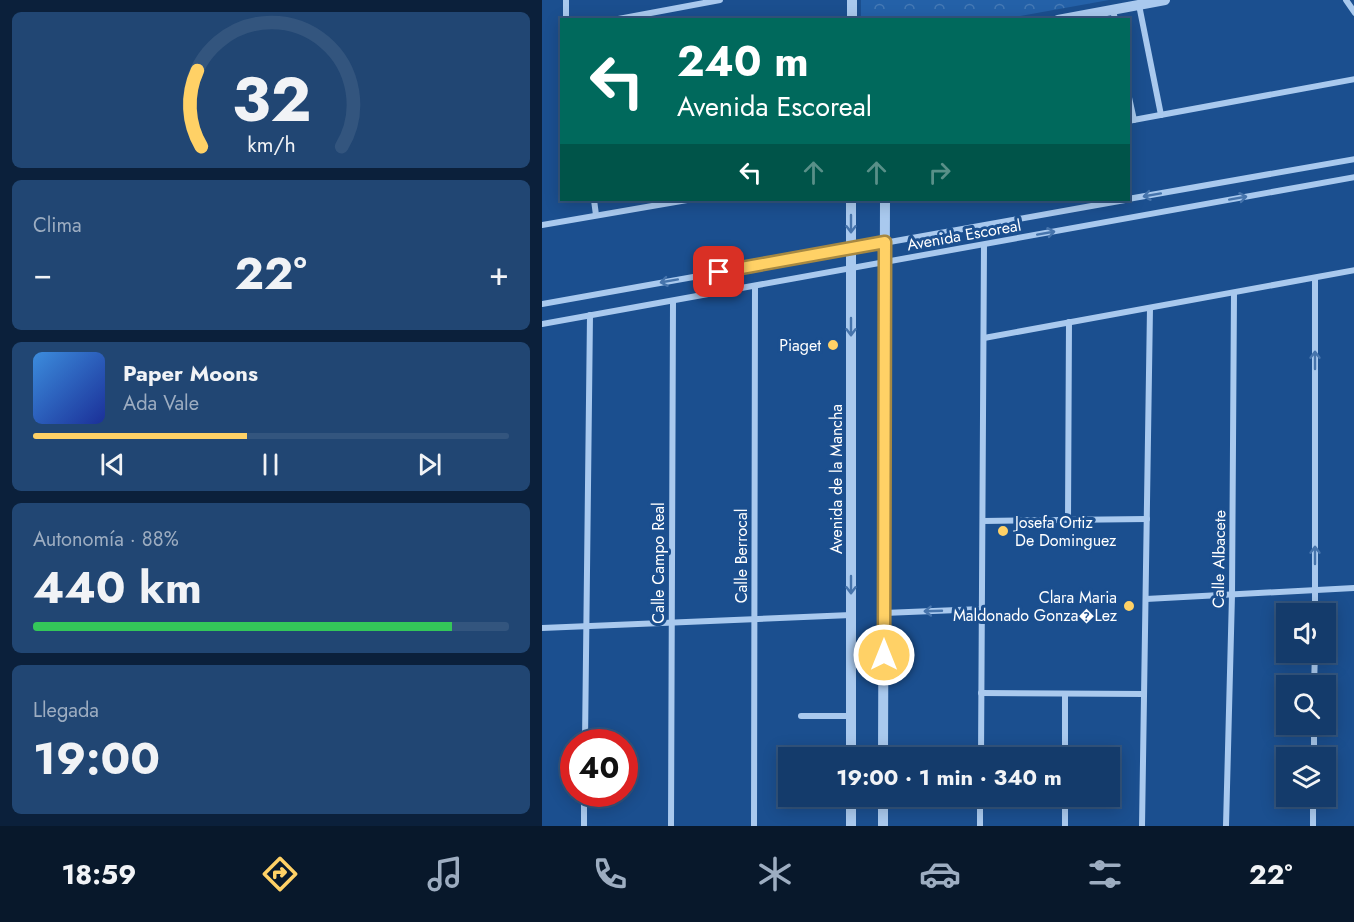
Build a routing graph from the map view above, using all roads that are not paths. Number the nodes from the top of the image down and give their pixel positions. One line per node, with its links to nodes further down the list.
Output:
1 (566, 0): 10 (street)
2 (720, 0): 6 (street)
3 (852, 0): 12 (street)
4 (1165, 0): 7 (street)
5 (1346, 0): 8 (street)
6 (678, 4): 11 (street)
7 (1139, 5): 9 (street); 15 (street)
8 (1355, 13)
9 (1114, 14): 13 (street)
10 (566, 18)
11 (621, 18)
12 (852, 18)
13 (1077, 18)
14 (1355, 79): 15 (street)
15 (1161, 115): 16 (street)
16 (1131, 120)
17 (1355, 159): 19 (street, Avenida Escoreal, one-way to 19)
18 (1355, 177): 28 (street, Avenida Escoreal, one-way to 18)
19 (1130, 198)
20 (594, 201): 25 (street)
21 (681, 201): 25 (street)
22 (851, 201): 29 (street, Avenida de la Mancha, one-way to 29)
23 (885, 201): 27 (street)
24 (1116, 201): 27 (street, Avenida Escoreal)
25 (596, 215): 26 (street)
26 (542, 225)
27 (885, 242): 29 (street, Avenida Escoreal); 30 (street)
28 (984, 245): 30 (street, Avenida Escoreal); 42 (street)
29 (851, 248): 31 (street, Avenida de la Mancha); 37 (street, Avenida Escoreal, one-way to 37)
30 (885, 263): 31 (street, Avenida Escoreal); 52 (street)
31 (851, 269): 34 (street, Avenida Escoreal); 53 (street, Avenida de la Mancha, one-way to 53)
32 (1355, 270): 33 (street)
33 (1314, 278): 35 (street); 47 (street, one-way to 33)
34 (755, 286): 36 (street, Avenida Escoreal); 54 (street, Calle Berrocal)
35 (1234, 293): 38 (street); 48 (street, Calle Albacete)
36 (672, 301): 39 (street, Avenida Escoreal); 55 (street, Calle Campo Real)
37 (542, 304)
38 (1150, 308): 40 (street); 43 (street)
39 (590, 315): 41 (street, Avenida Escoreal); 56 (street)
40 (1069, 322): 42 (street); 44 (street)
41 (542, 324)
42 (984, 338): 45 (street)
43 (1147, 519): 44 (street); 49 (street)
44 (1068, 520): 45 (street)
45 (983, 521): 51 (street)
46 (1355, 588): 47 (street)
47 (1315, 591): 48 (street); 50 (street)
48 (1232, 595): 49 (street); 82 (street, Calle Albacete)
49 (1146, 600): 60 (street)
50 (1315, 603)
51 (982, 609): 52 (street, one-way to 52); 58 (street)
52 (884, 613): 65 (street)
53 (851, 615): 54 (street); 62 (street, Avenida de la Mancha)
54 (754, 619): 55 (street); 76 (street, Calle Berrocal)
55 (671, 623): 56 (street); 75 (street, Calle Campo Real)
56 (586, 627): 57 (street); 63 (street)
57 (542, 628)
58 (982, 693): 59 (street); 66 (street)
59 (1065, 694): 60 (street); 67 (street)
60 (1144, 694): 81 (street)
61 (801, 716): 62 (street)
62 (851, 716): 64 (street, Avenida de la Mancha)
63 (585, 729)
64 (851, 747)
65 (883, 747)
66 (981, 747)
67 (1065, 747)
68 (584, 807): 74 (street)
69 (851, 807): 77 (street)
70 (883, 807): 78 (street)
71 (980, 807): 79 (street)
72 (1065, 807): 80 (street)
73 (1313, 807): 83 (street)
74 (584, 826)
75 (671, 826)
76 (754, 826)
77 (851, 826)
78 (883, 826)
79 (980, 826)
80 (1065, 826)
81 (1142, 826)
82 (1226, 826)
83 (1313, 826)

